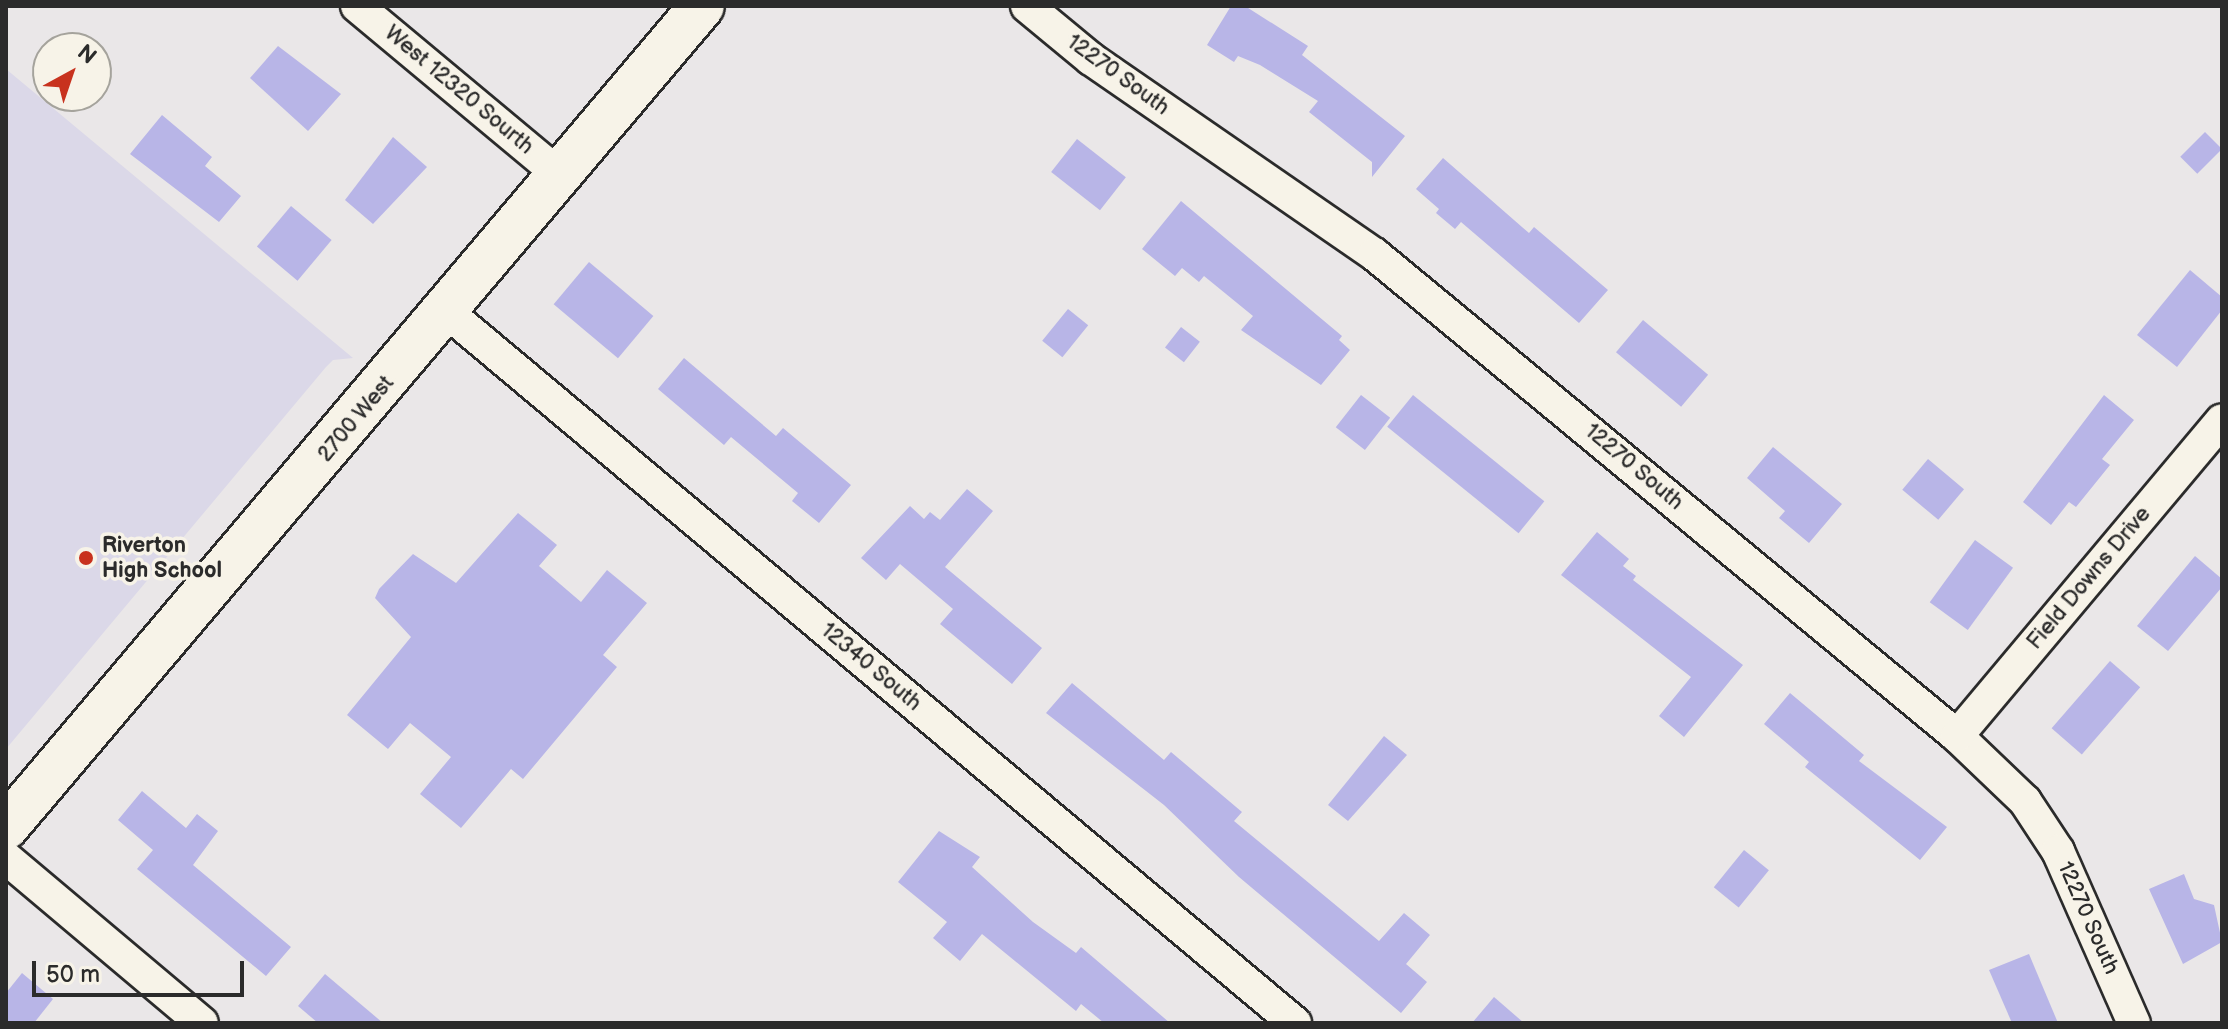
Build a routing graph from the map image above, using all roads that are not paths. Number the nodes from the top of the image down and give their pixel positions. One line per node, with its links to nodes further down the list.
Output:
1 (357, 6): 4 (street, West 12320 Sourth)
2 (702, 6): 4 (main road, 2700 West)
3 (1027, 6): 7 (street, 12270 South)
4 (560, 175): 5 (main road, 2700 West)
5 (447, 312): 8 (main road, 2700 West); 11 (street, 12340 South)
6 (2222, 420): 7 (street, Field Downs Drive)
7 (1957, 736): 12 (street, 12270 South)
8 (6, 827)
9 (6, 858): 10 (street)
10 (202, 1023)
11 (1295, 1023)
12 (2134, 1023)

